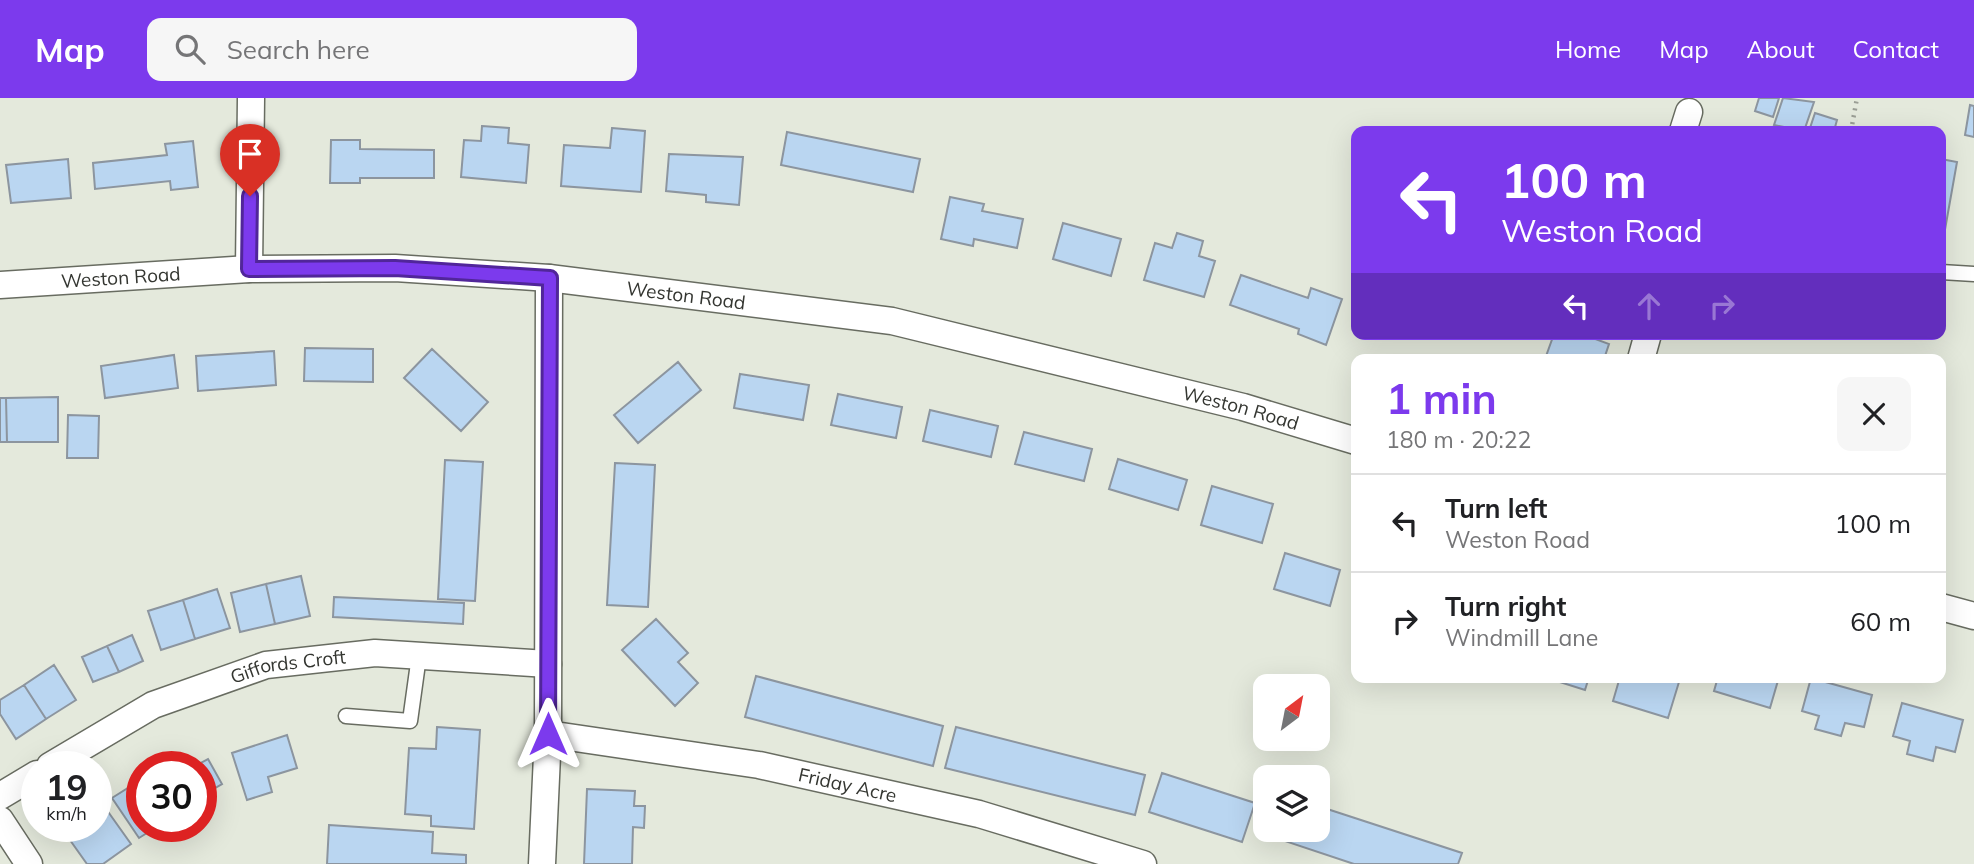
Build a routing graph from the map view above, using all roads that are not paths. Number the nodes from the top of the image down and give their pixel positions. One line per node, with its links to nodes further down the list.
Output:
1 (251, 98): 2 (street)
2 (249, 269): 5 (street, Weston Road); 6 (street, Weston Road)
3 (1946, 272): 4 (lane)
4 (1974, 274)
5 (550, 278): 7 (street, Weston Road); 11 (street)
6 (0, 285)
7 (1351, 439)
8 (1946, 608): 9 (street)
9 (1974, 616)
10 (419, 656): 11 (street, Giffords Croft); 12 (lane); 14 (street, Giffords Croft)
11 (548, 664): 13 (street)
12 (346, 716)
13 (548, 734): 19 (street); 20 (street, Friday Acre)
14 (75, 751)
15 (21, 784): 16 (street)
16 (0, 796)
17 (0, 820): 18 (street)
18 (29, 864)
19 (542, 864)
20 (1143, 864)

